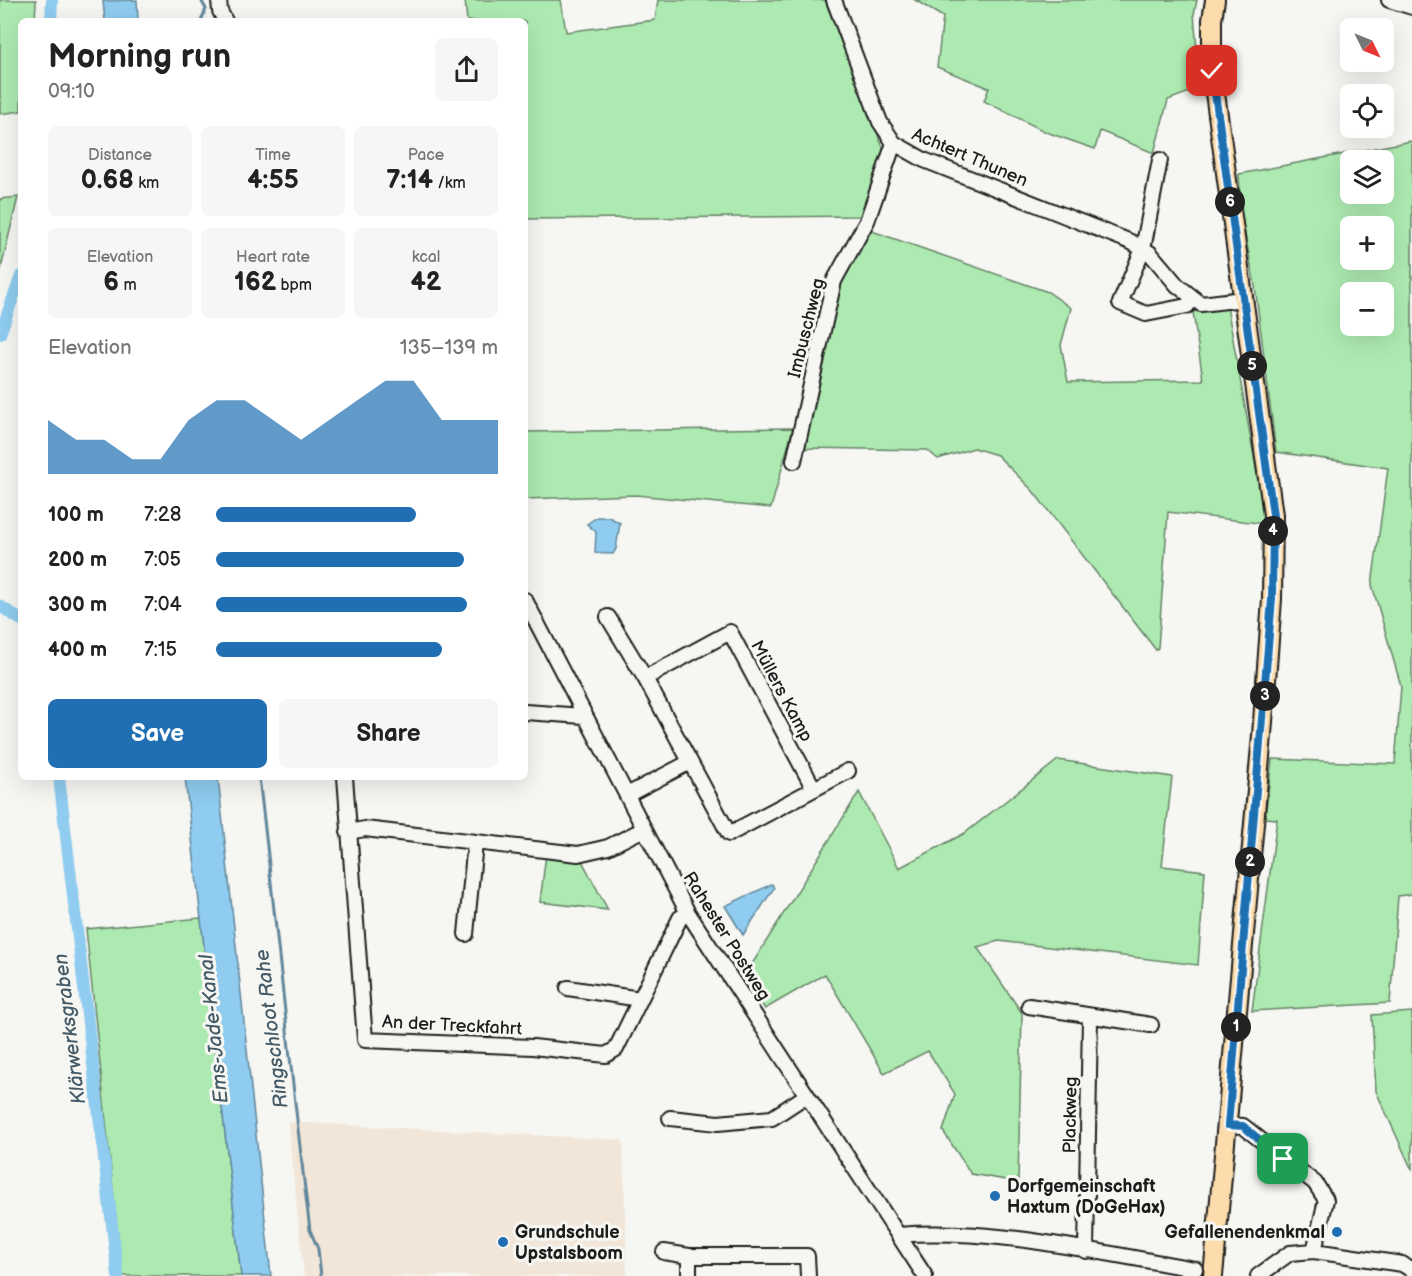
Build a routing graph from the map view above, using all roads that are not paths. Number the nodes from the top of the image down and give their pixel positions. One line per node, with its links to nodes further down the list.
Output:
1 (219, 0): 6 (street)
2 (834, 0): 7 (street, Achtert Thunen)
3 (1215, 0): 10 (main road)
4 (1389, 0): 5 (street)
5 (1412, 7)
6 (224, 18)
7 (894, 143): 9 (street, Achtert Thunen); 12 (street, Imbuschweg)
8 (1160, 160): 9 (street)
9 (1143, 249): 11 (street, Achtert Thunen); 11 (street)
10 (1243, 299): 11 (street); 35 (main road)
11 (1192, 300)
12 (794, 461)
13 (528, 606): 17 (street, Rahester Postweg)
14 (608, 617): 15 (street)
15 (645, 678): 18 (street); 21 (street, Müllers Kamp)
16 (528, 712): 17 (street)
17 (584, 716): 22 (street, Rahester Postweg)
18 (690, 762): 21 (street); 22 (street)
19 (848, 771): 21 (street)
20 (345, 780): 24 (street)
21 (814, 789)
22 (627, 795): 23 (street, Rahester Postweg)
23 (644, 829): 25 (street); 26 (street, Rahester Postweg)
24 (348, 832): 25 (street); 29 (street, An der Treckfahrt)
25 (475, 843): 27 (street)
26 (688, 913): 29 (street, An der Treckfahrt); 33 (street, Rahester Postweg)
27 (466, 934)
28 (568, 988): 29 (street)
29 (640, 999)
30 (1029, 1006): 31 (street)
31 (1090, 1016): 32 (street); 37 (street, Plackweg)
32 (1151, 1025)
33 (807, 1095): 34 (street); 36 (street, Rahester Postweg)
34 (670, 1118)
35 (1228, 1125): 38 (street); 46 (main road)
36 (898, 1235): 37 (street); 45 (street, Rahester Postweg)
37 (1086, 1251): 41 (street)
38 (1314, 1251): 42 (street); 47 (street)
39 (664, 1252): 40 (street)
40 (689, 1256): 43 (street); 44 (street)
41 (1195, 1269)
42 (1412, 1270)
43 (689, 1276)
44 (808, 1276)
45 (925, 1276)
46 (1213, 1276)
47 (1258, 1276)

